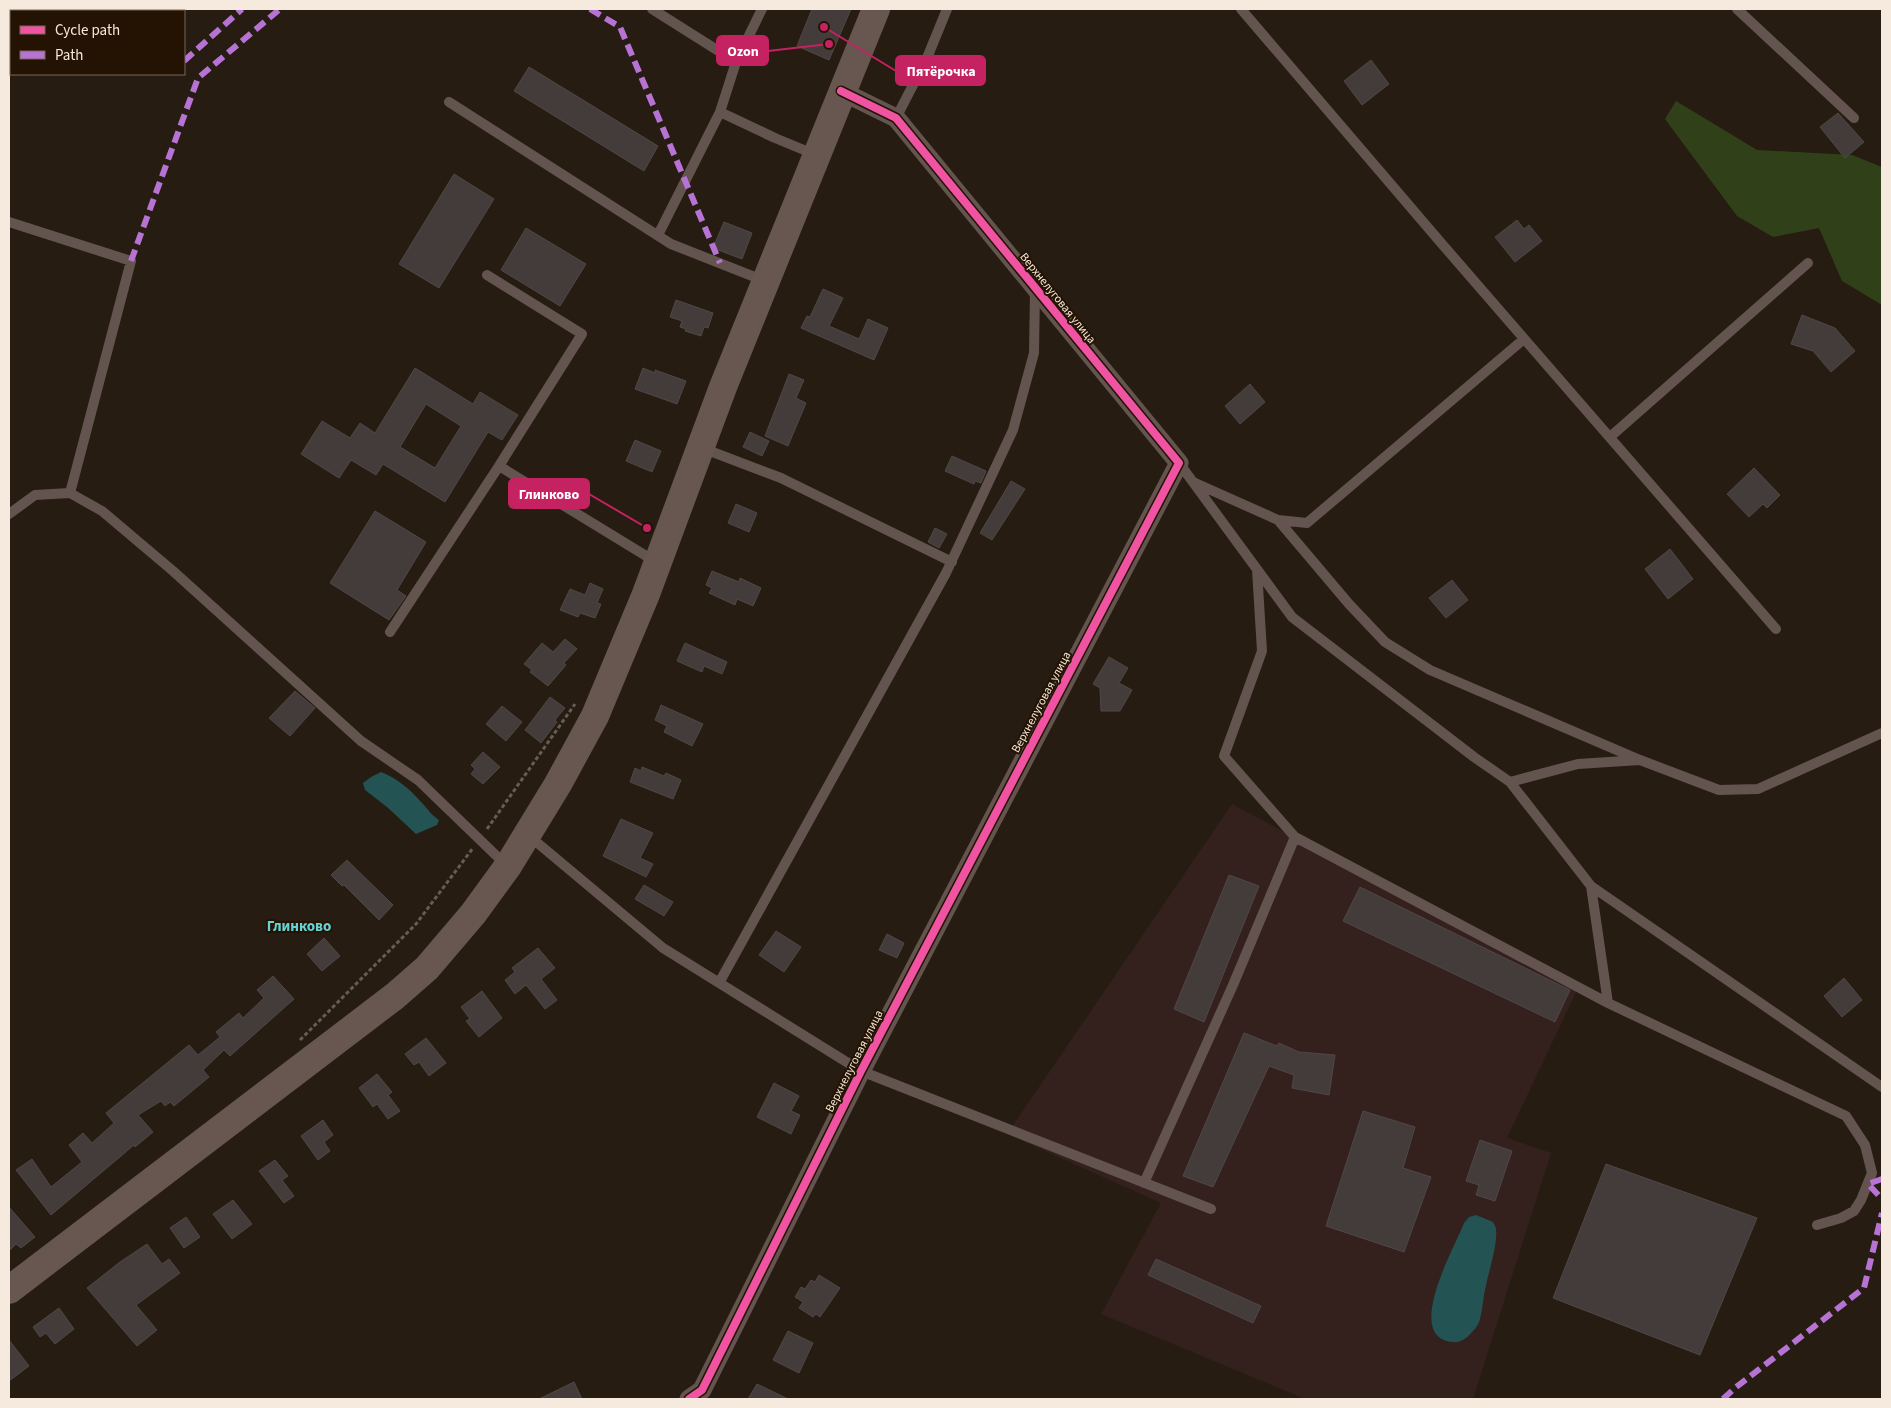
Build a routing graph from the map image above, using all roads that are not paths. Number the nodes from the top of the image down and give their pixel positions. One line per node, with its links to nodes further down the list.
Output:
1 (652, 9): 7 (lane)
2 (762, 9): 7 (lane)
3 (876, 9): 8 (main road)
4 (947, 9): 11 (lane)
5 (1241, 9): 20 (lane)
6 (1737, 9): 12 (lane)
7 (736, 62): 10 (lane)
8 (841, 91): 11 (street, Верхнелуговая улица); 13 (main road)
9 (449, 102): 15 (lane)
10 (720, 112): 13 (lane); 15 (lane)
11 (896, 118): 19 (street, Верхнелуговая улица)
12 (1854, 118)
13 (817, 155): 18 (main road)
14 (9, 222): 26 (lane)
15 (658, 236): 18 (lane)
16 (1808, 263): 21 (lane)
17 (487, 275): 24 (lane)
18 (766, 282): 22 (main road)
19 (1035, 287): 23 (street, Верхнелуговая улица); 29 (lane)
20 (1524, 339): 21 (lane); 28 (lane)
21 (1610, 437): 32 (lane)
22 (701, 448): 29 (lane); 30 (main road)
23 (1179, 463): 25 (lane); 43 (street, Верхнелуговая улица)
24 (499, 466): 30 (lane); 33 (lane)
25 (1192, 482): 28 (lane); 31 (lane)
26 (70, 493): 27 (lane); 39 (lane)
27 (9, 514)
28 (1278, 520): 35 (lane)
29 (952, 562): 41 (lane)
30 (657, 563): 37 (main road)
31 (1257, 569): 36 (lane); 38 (lane)
32 (1776, 629)
33 (390, 632)
34 (1882, 733): 35 (lane)
35 (1640, 760): 36 (lane)
36 (1510, 782): 40 (lane)
37 (527, 834): 39 (main road); 41 (lane)
38 (1295, 838): 42 (lane); 45 (lane)
39 (508, 866): 48 (main road)
40 (1590, 886): 42 (lane); 44 (lane)
41 (719, 983): 43 (lane)
42 (1608, 1004): 47 (lane)
43 (861, 1072): 45 (lane); 49 (street, Верхнелуговая улица)
44 (1882, 1087)
45 (1144, 1183): 46 (lane)
46 (1211, 1210)
47 (1817, 1225)
48 (9, 1290)
49 (689, 1399)

